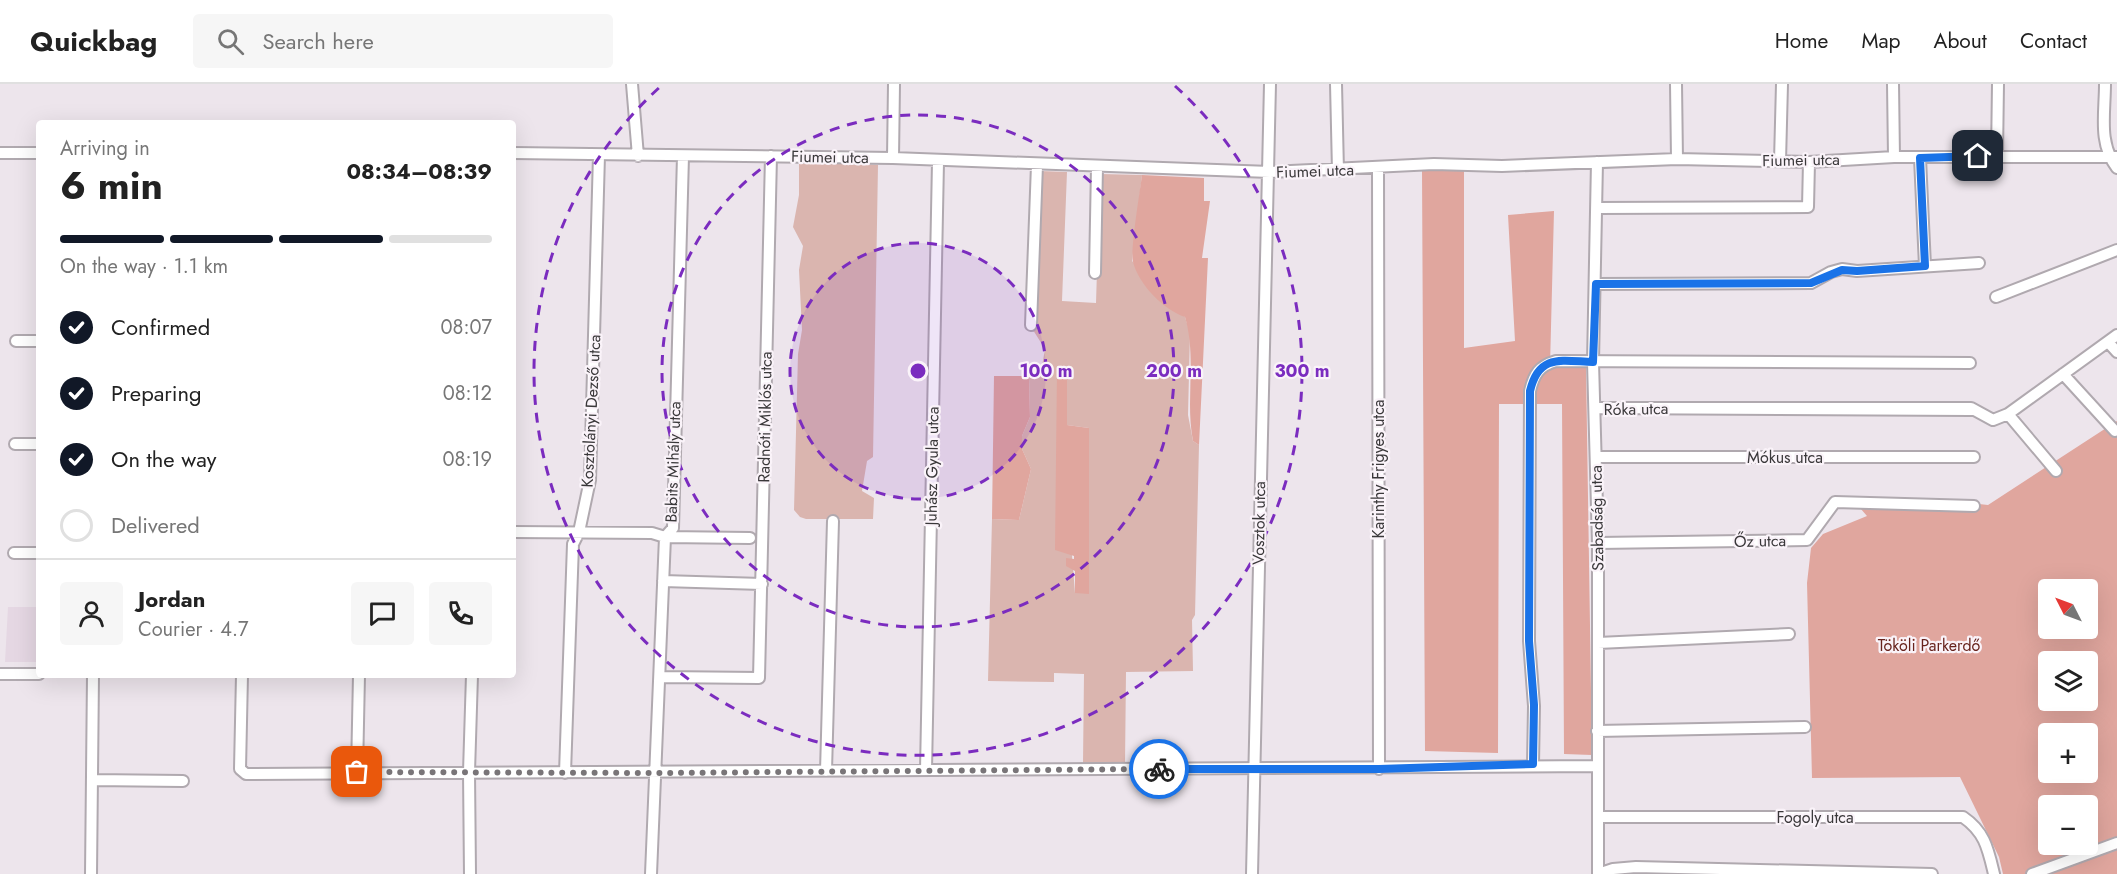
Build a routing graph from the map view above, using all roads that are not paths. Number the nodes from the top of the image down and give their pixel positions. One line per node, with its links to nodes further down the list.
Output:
1 (632, 84): 16 (street)
2 (894, 84): 21 (street)
3 (1270, 84): 33 (street, Vosztok utca)
4 (1336, 84): 32 (street)
5 (1676, 84): 23 (street)
6 (1782, 84): 24 (street)
7 (1893, 84): 20 (street)
8 (1998, 84): 15 (street)
9 (2105, 89): 10 (street); 19 (street)
10 (2117, 93)
11 (0, 153): 12 (street)
12 (36, 153)
13 (516, 153): 14 (street, Fiumei utca)
14 (599, 155): 16 (street, Fiumei utca); 60 (street, Kosztolányi Dezső utca)
15 (1997, 155): 19 (street, Fiumei utca); 22 (street, Fiumei utca)
16 (638, 156): 17 (street, Fiumei utca)
17 (683, 156): 18 (street, Fiumei utca); 61 (street, Babits Mihály utca)
18 (771, 156): 21 (street, Fiumei utca); 67 (street, Radnóti Miklós utca)
19 (2112, 156): 31 (street)
20 (1894, 157): 22 (street, Fiumei utca); 27 (street, Fiumei utca)
21 (893, 158): 25 (street, Fiumei utca)
22 (1920, 158): 37 (street)
23 (1677, 159): 24 (street, Fiumei utca); 26 (street, Fiumei utca)
24 (1780, 161): 27 (street, Fiumei utca)
25 (938, 162): 28 (street, Fiumei utca); 83 (street, Juhász Gyula utca)
26 (1597, 162): 30 (street, Fiumei utca); 34 (street, Szabadság utca)
27 (1809, 162): 34 (street)
28 (1037, 165): 29 (street, Fiumei utca); 41 (street)
29 (1097, 167): 33 (street, Fiumei utca); 38 (street)
30 (1378, 168): 32 (street, Fiumei utca); 82 (street, Karinthy Frigyes utca)
31 (2117, 168)
32 (1338, 171): 33 (street, Fiumei utca)
33 (1270, 172): 81 (street, Vosztok utca)
34 (1598, 208): 39 (street, Szabadság utca)
35 (2117, 250): 40 (street)
36 (1979, 263): 37 (street)
37 (1925, 266): 39 (street)
38 (1095, 273)
39 (1596, 284): 46 (street, Szabadság utca)
40 (1996, 297)
41 (1031, 325)
42 (2113, 338): 45 (street); 48 (street)
43 (16, 341): 44 (street)
44 (36, 341)
45 (2117, 352)
46 (1593, 362): 47 (street); 49 (street, Szabadság utca); 79 (street)
47 (1970, 363)
48 (2063, 374): 50 (street); 51 (street)
49 (1596, 409): 50 (street, Róka utca); 54 (street, Szabadság utca)
50 (2008, 414): 56 (street)
51 (2115, 431)
52 (15, 444): 53 (street)
53 (36, 444)
54 (1597, 457): 55 (street, Mókus utca); 63 (street, Szabadság utca)
55 (1974, 457)
56 (2056, 471)
57 (1974, 506): 63 (street, Őz utca)
58 (833, 521): 84 (street)
59 (516, 532): 60 (street)
60 (579, 532): 61 (street); 87 (street, Kosztolányi Dezső utca)
61 (665, 537): 62 (street); 66 (street, Babits Mihály utca)
62 (750, 538)
63 (1598, 543): 69 (street, Szabadság utca)
64 (14, 553): 65 (street)
65 (36, 553)
66 (663, 581): 67 (street); 72 (street, Babits Mihály utca)
67 (762, 584): 72 (street, Radnóti Miklós utca)
68 (1789, 634): 69 (street)
69 (1598, 643): 78 (street, Szabadság utca)
70 (36, 674): 71 (street)
71 (0, 675)
72 (661, 677): 88 (street, Babits Mihály utca)
73 (93, 678): 89 (street)
74 (242, 678): 85 (street)
75 (359, 678): 85 (street)
76 (472, 678): 86 (street)
77 (1805, 727): 78 (street)
78 (1597, 731): 80 (street, Szabadság utca)
79 (1533, 764): 80 (street); 82 (street)
80 (1596, 766): 91 (street, Szabadság utca)
81 (1253, 769): 82 (street); 83 (street); 96 (street, Vosztok utca)
82 (1379, 769)
83 (927, 770): 84 (street)
84 (826, 771): 88 (street)
85 (357, 772): 86 (street)
86 (469, 772): 87 (street); 94 (street)
87 (565, 773): 88 (street)
88 (657, 773): 95 (street, Babits Mihály utca)
89 (92, 780): 90 (street); 93 (street)
90 (183, 781)
91 (1598, 817): 97 (street, Szabadság utca); 99 (street, Fogoly utca)
92 (2117, 843): 100 (street)
93 (90, 874)
94 (470, 874)
95 (651, 874)
96 (1252, 874)
97 (1598, 874): 98 (street)
98 (1928, 874)
99 (1994, 874)
100 (2032, 874)

